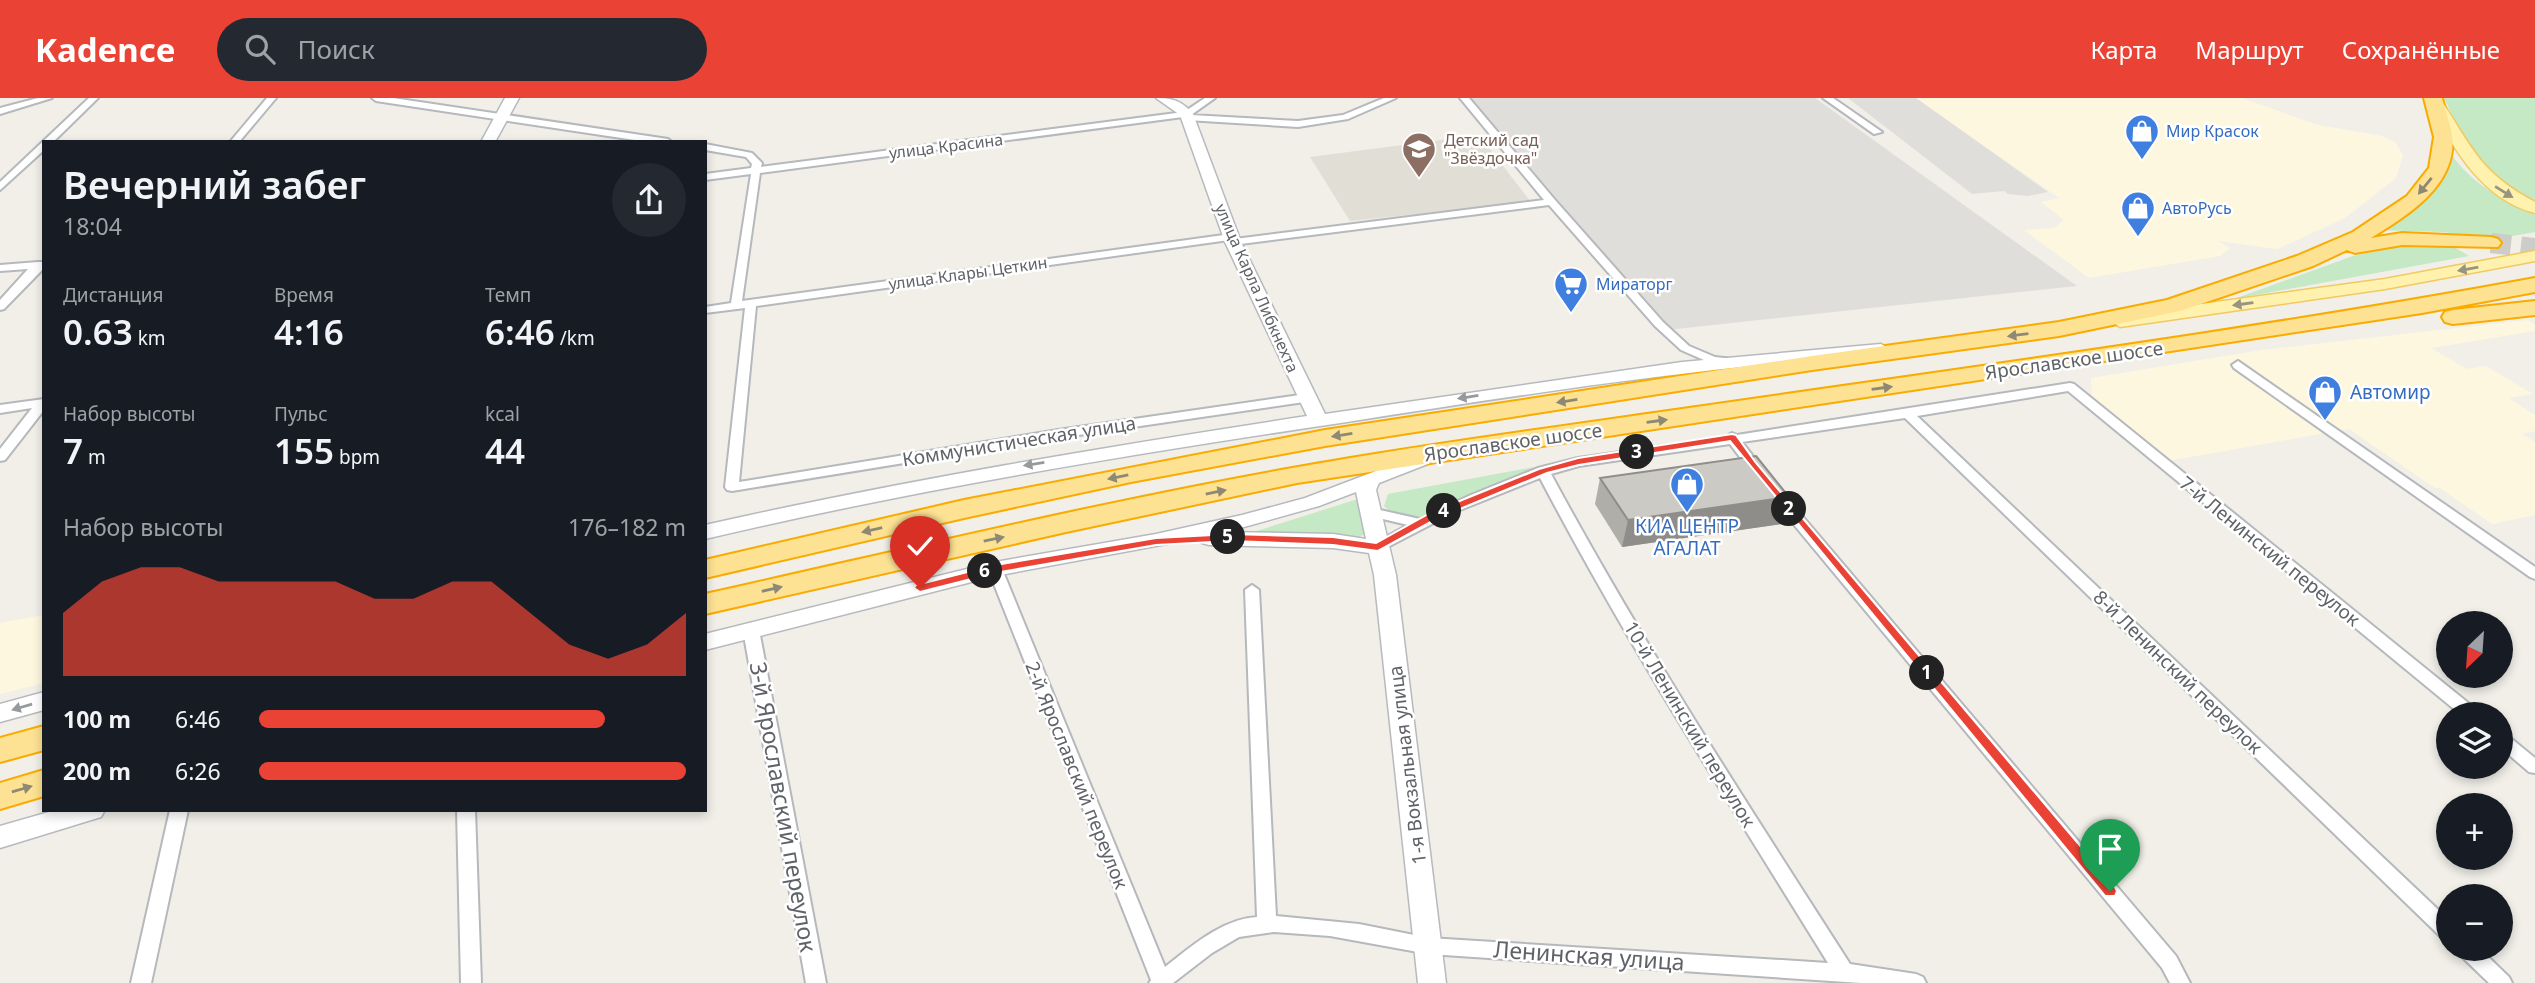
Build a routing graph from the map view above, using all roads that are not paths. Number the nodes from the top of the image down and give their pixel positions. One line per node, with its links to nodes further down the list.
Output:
1 (48, 98): 12 (street)
2 (93, 98): 16 (street)
3 (272, 98): 17 (street)
4 (376, 98): 14 (street)
5 (512, 98): 14 (street)
6 (1163, 98): 13 (street)
7 (1211, 98): 13 (street)
8 (1392, 98): 13 (street, улица Красина)
9 (1464, 98): 25 (street)
10 (1827, 98): 15 (street)
11 (2433, 99): 26 (main road, one-way to 26); 30 (highway, one-way to 30)
12 (0, 111)
13 (1186, 116): 22 (street, улица Красина); 27 (street, улица Карла Либкнехта)
14 (503, 117): 18 (street); 19 (street)
15 (1877, 132)
16 (49, 140)
17 (236, 140)
18 (489, 140)
19 (654, 140)
20 (42, 147): 24 (street)
21 (707, 147): 22 (street)
22 (758, 170): 23 (street, улица Красина); 35 (street)
23 (707, 177)
24 (0, 187)
25 (1551, 202): 27 (street, улица Клары Цеткин); 41 (street)
26 (2535, 208)
27 (1232, 239): 34 (street, улица Клары Цеткин); 46 (street, улица Карла Либкнехта)
28 (2491, 243): 30 (highway)
29 (2535, 256): 39 (main road, Ярославское шоссе, one-way to 39)
30 (2305, 261): 39 (highway)
31 (41, 265): 32 (street); 36 (street)
32 (0, 268)
33 (2535, 285): 42 (highway, Ярославское шоссе)
34 (751, 303): 35 (street, улица Клары Цеткин); 46 (street, Коммунистическая улица)
35 (736, 305): 38 (street, улица Клары Цеткин)
36 (0, 307)
37 (2535, 308): 42 (highway)
38 (707, 310)
39 (2059, 329): 40 (highway, Ярославское шоссе, one-way to 40)
40 (1925, 346): 43 (street); 62 (highway, Ярославское шоссе, one-way to 62)
41 (1685, 348): 43 (street); 45 (street)
42 (2127, 352): 53 (highway, Ярославское шоссе, one-way to 42)
43 (1728, 362): 45 (street)
44 (2238, 365): 64 (street)
45 (1679, 368): 51 (street, one-way to 51)
46 (1307, 398): 51 (street, улица Карла Либкнехта)
47 (42, 403): 49 (street)
48 (42, 404): 54 (street)
49 (0, 409)
50 (1908, 414): 52 (street); 70 (street, 7-й Ленинский переулок); 82 (street, 8-й Ленинский переулок)
51 (1320, 420): 59 (street, one-way to 59)
52 (1732, 438): 55 (street); 93 (street)
53 (1444, 452): 56 (street); 66 (highway, Ярославское шоссе, one-way to 53)
54 (0, 457)
55 (1543, 471): 58 (street); 86 (street, 10-й Ленинский переулок)
56 (1370, 480): 57 (street, 1-я Вокзальная улица); 60 (street)
57 (1371, 512): 58 (street); 61 (street, 1-я Вокзальная улица)
58 (1419, 523): 61 (street)
59 (707, 533)
60 (1156, 541): 61 (street); 63 (street)
61 (1378, 547): 84 (street, 1-я Вокзальная улица)
62 (707, 569)
63 (995, 569): 67 (street); 87 (street, 2-й Ярославский переулок)
64 (2535, 574)
65 (1252, 590): 83 (street)
66 (707, 604)
67 (751, 630): 68 (street); 90 (street, 3-й Ярославский переулок)
68 (707, 641)
69 (42, 702): 71 (street, one-way to 71)
70 (2456, 702)
71 (0, 713)
72 (42, 739): 74 (highway)
73 (2513, 749): 75 (street)
74 (0, 750)
75 (2535, 767)
76 (42, 784): 77 (highway, one-way to 76)
77 (0, 796)
78 (85, 812): 81 (street)
79 (179, 812): 88 (street)
80 (466, 812): 89 (street)
81 (0, 837)
82 (2436, 920)
83 (1267, 923): 84 (street, Ленинская улица); 87 (street, Ленинская улица)
84 (1429, 946): 86 (street, Ленинская улица); 91 (street, 1-я Вокзальная улица)
85 (2479, 961): 94 (street)
86 (1844, 972): 92 (street, Ленинская улица)
87 (1160, 982)
88 (141, 983)
89 (471, 983)
90 (816, 983)
91 (1432, 983)
92 (1916, 983)
93 (2180, 983)
94 (2502, 983)

